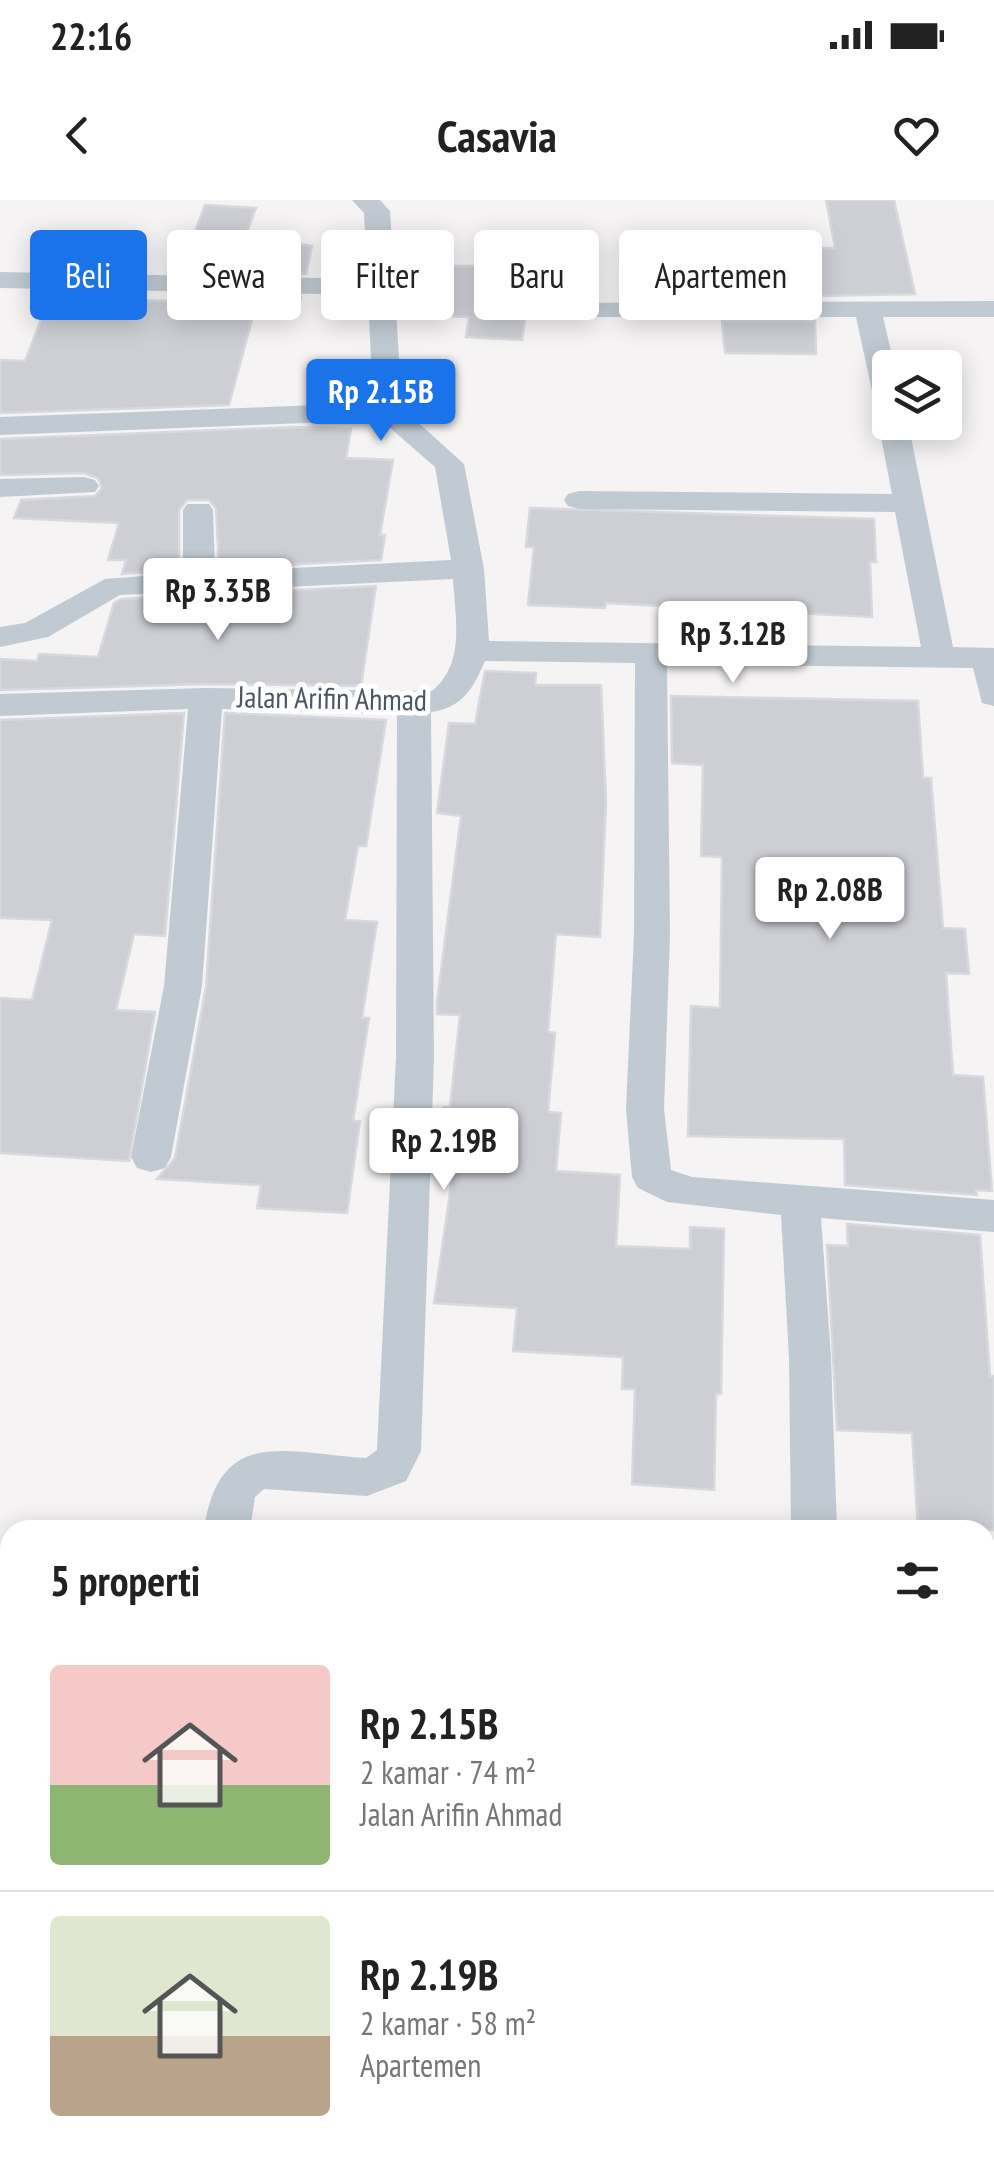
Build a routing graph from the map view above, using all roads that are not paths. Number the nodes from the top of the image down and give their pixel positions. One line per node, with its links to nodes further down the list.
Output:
1 (365, 200): 2 (street)
2 (378, 230)
3 (0, 280): 4 (street)
4 (321, 286)
5 (599, 309): 7 (street)
6 (994, 309): 7 (street)
7 (868, 310): 9 (street)
8 (383, 320): 10 (street)
9 (877, 350)
10 (388, 411): 11 (street); 18 (street)
11 (0, 426)
12 (897, 440): 16 (street)
13 (84, 486): 14 (street)
14 (0, 488)
15 (579, 500): 16 (street)
16 (910, 503): 23 (street)
17 (198, 510): 19 (street)
18 (468, 569): 19 (street); 21 (street)
19 (199, 581): 20 (street)
20 (0, 637)
21 (473, 650): 22 (street); 28 (street, Jalan Arifin Ahmad)
22 (651, 654): 23 (street); 30 (street)
23 (939, 656): 24 (street)
24 (991, 658): 25 (street)
25 (994, 696)
26 (206, 698): 27 (street, Jalan Arifin Ahmad); 28 (street, Jalan Arifin Ahmad); 29 (street)
27 (0, 704)
28 (414, 704): 32 (street)
29 (151, 1156)
30 (800, 1198): 31 (street); 33 (street)
31 (994, 1216)
32 (228, 1520)
33 (814, 1520)

